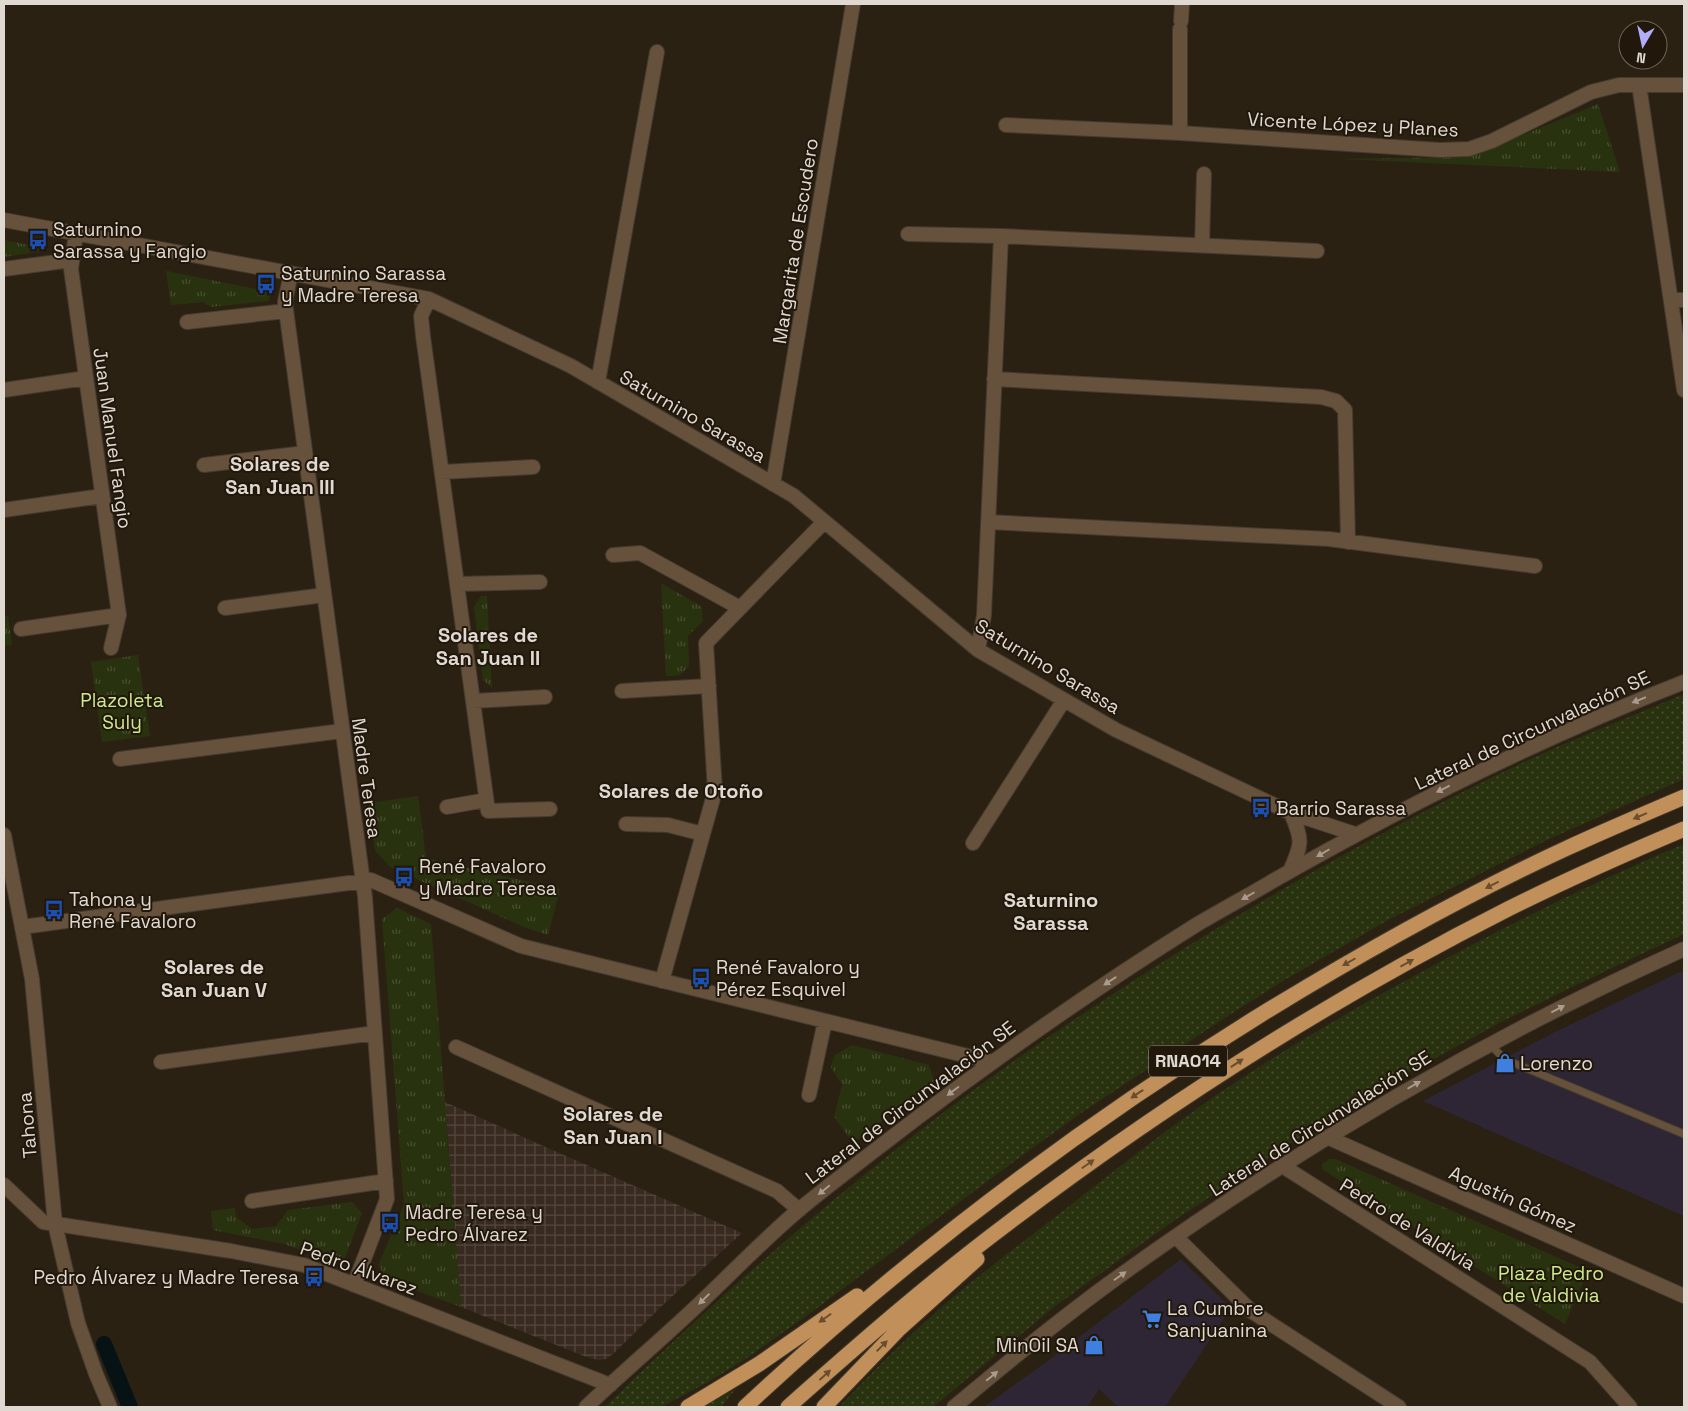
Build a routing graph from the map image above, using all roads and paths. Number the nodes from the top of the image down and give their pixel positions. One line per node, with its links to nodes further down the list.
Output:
1 (853, 4): 31 (street, Margarita de Escudero)
2 (1182, 4): 7 (street)
3 (656, 52): 24 (street)
4 (1639, 85): 5 (street, Vicente López y Planes); 7 (street, Vicente López y Planes); 19 (street)
5 (1684, 85)
6 (1006, 125): 7 (street, Vicente López y Planes)
7 (1180, 133)
8 (1204, 174): 13 (street)
9 (4, 220): 10 (street, Saturnino Sarassa)
10 (76, 233): 15 (street, Juan Manuel Fangio); 17 (street, Saturnino Sarassa)
11 (908, 234): 12 (street)
12 (1001, 236): 13 (street); 23 (street)
13 (1202, 246): 14 (street)
14 (1317, 251)
15 (72, 260): 16 (street); 22 (street, Juan Manuel Fangio)
16 (4, 269)
17 (291, 273): 18 (street, Saturnino Sarassa); 20 (street, Madre Teresa)
18 (429, 299): 24 (street, Saturnino Sarassa); 30 (street)
19 (1678, 300): 26 (street)
20 (286, 311): 21 (street); 27 (street, Madre Teresa)
21 (188, 322)
22 (86, 378): 25 (street); 32 (street, Juan Manuel Fangio)
23 (994, 379): 35 (street); 36 (street)
24 (598, 382): 31 (street, Saturnino Sarassa)
25 (4, 390)
26 (1684, 390)
27 (305, 453): 28 (street); 41 (street, Madre Teresa)
28 (204, 465)
29 (534, 467): 30 (street)
30 (442, 472): 40 (street)
31 (773, 484): 34 (street, Saturnino Sarassa)
32 (102, 496): 33 (street); 44 (street, Juan Manuel Fangio)
33 (4, 510)
34 (824, 522): 43 (street); 47 (street, Saturnino Sarassa)
35 (988, 522): 36 (street); 47 (street)
36 (1348, 542): 38 (street)
37 (613, 555): 43 (street)
38 (1536, 566)
39 (540, 582): 40 (street)
40 (457, 584): 53 (street)
41 (324, 596): 42 (street); 54 (street, Madre Teresa)
42 (225, 608)
43 (740, 608): 49 (street)
44 (119, 615): 45 (street); 46 (street, Juan Manuel Fangio)
45 (20, 630)
46 (111, 648)
47 (978, 650): 52 (street, Saturnino Sarassa)
48 (1684, 682): 64 (street, Lateral de Circunvalación SE, one-way to 64)
49 (709, 686): 50 (street); 63 (street)
50 (622, 691)
51 (545, 698): 53 (street)
52 (1064, 700): 60 (street, Saturnino Sarassa); 66 (street)
53 (473, 701): 57 (street)
54 (342, 731): 55 (street); 68 (street, Madre Teresa)
55 (120, 759)
56 (1684, 797): 89 (highway, RNA014, one-way to 89)
57 (487, 805): 58 (street); 59 (street)
58 (447, 806)
59 (550, 809)
60 (1291, 813): 64 (street, Saturnino Sarassa); 67 (street)
61 (626, 824): 63 (street)
62 (1684, 828): 83 (highway, RNA014, one-way to 62)
63 (703, 834): 71 (street)
64 (1355, 834): 67 (street, Lateral de Circunvalación SE, one-way to 67)
65 (4, 835): 69 (street, Tahona)
66 (972, 843)
67 (1290, 872): 77 (street, Lateral de Circunvalación SE, one-way to 77)
68 (362, 881): 69 (street); 71 (street); 73 (street, Madre Teresa)
69 (22, 927): 87 (street, Tahona)
70 (1684, 949): 74 (street, Lateral de Circunvalación SE, one-way to 70)
71 (662, 981): 72 (street)
72 (825, 1021): 77 (street); 78 (street)
73 (375, 1033): 76 (street); 82 (street, Madre Teresa)
74 (1490, 1043): 79 (lane); 80 (street, Lateral de Circunvalación SE, one-way to 74)
75 (456, 1047): 86 (street)
76 (161, 1062)
77 (992, 1062): 86 (street, Lateral de Circunvalación SE, one-way to 86)
78 (809, 1095)
79 (1684, 1134)
80 (1327, 1137): 81 (street, Lateral de Circunvalación SE); 91 (street, Agustín Gómez)
81 (1281, 1166): 88 (street, Lateral de Circunvalación SE); 101 (street, Pedro de Valdivia)
82 (386, 1181): 85 (street); 90 (street, Madre Teresa)
83 (1063, 1182): 98 (highway, RNA014, one-way to 83); 99 (highway, one-way to 83)
84 (4, 1185): 87 (street, Pedro Álvarez)
85 (252, 1201)
86 (799, 1210): 92 (street, Lateral de Circunvalación SE, one-way to 92)
87 (55, 1224): 90 (street, Pedro Álvarez); 94 (street, Tahona)
88 (1176, 1236): 93 (street); 100 (street, Lateral de Circunvalación SE, one-way to 88)
89 (937, 1241): 96 (highway, one-way to 96); 97 (highway, RNA014)
90 (354, 1285): 92 (street, Pedro Álvarez)
91 (1684, 1296)
92 (610, 1385): 95 (street, Lateral de Circunvalación SE)
93 (1394, 1406)
94 (110, 1407)
95 (586, 1407)
96 (688, 1407)
97 (745, 1407)
98 (788, 1407)
99 (824, 1407)
100 (954, 1407)
101 (1630, 1407)

